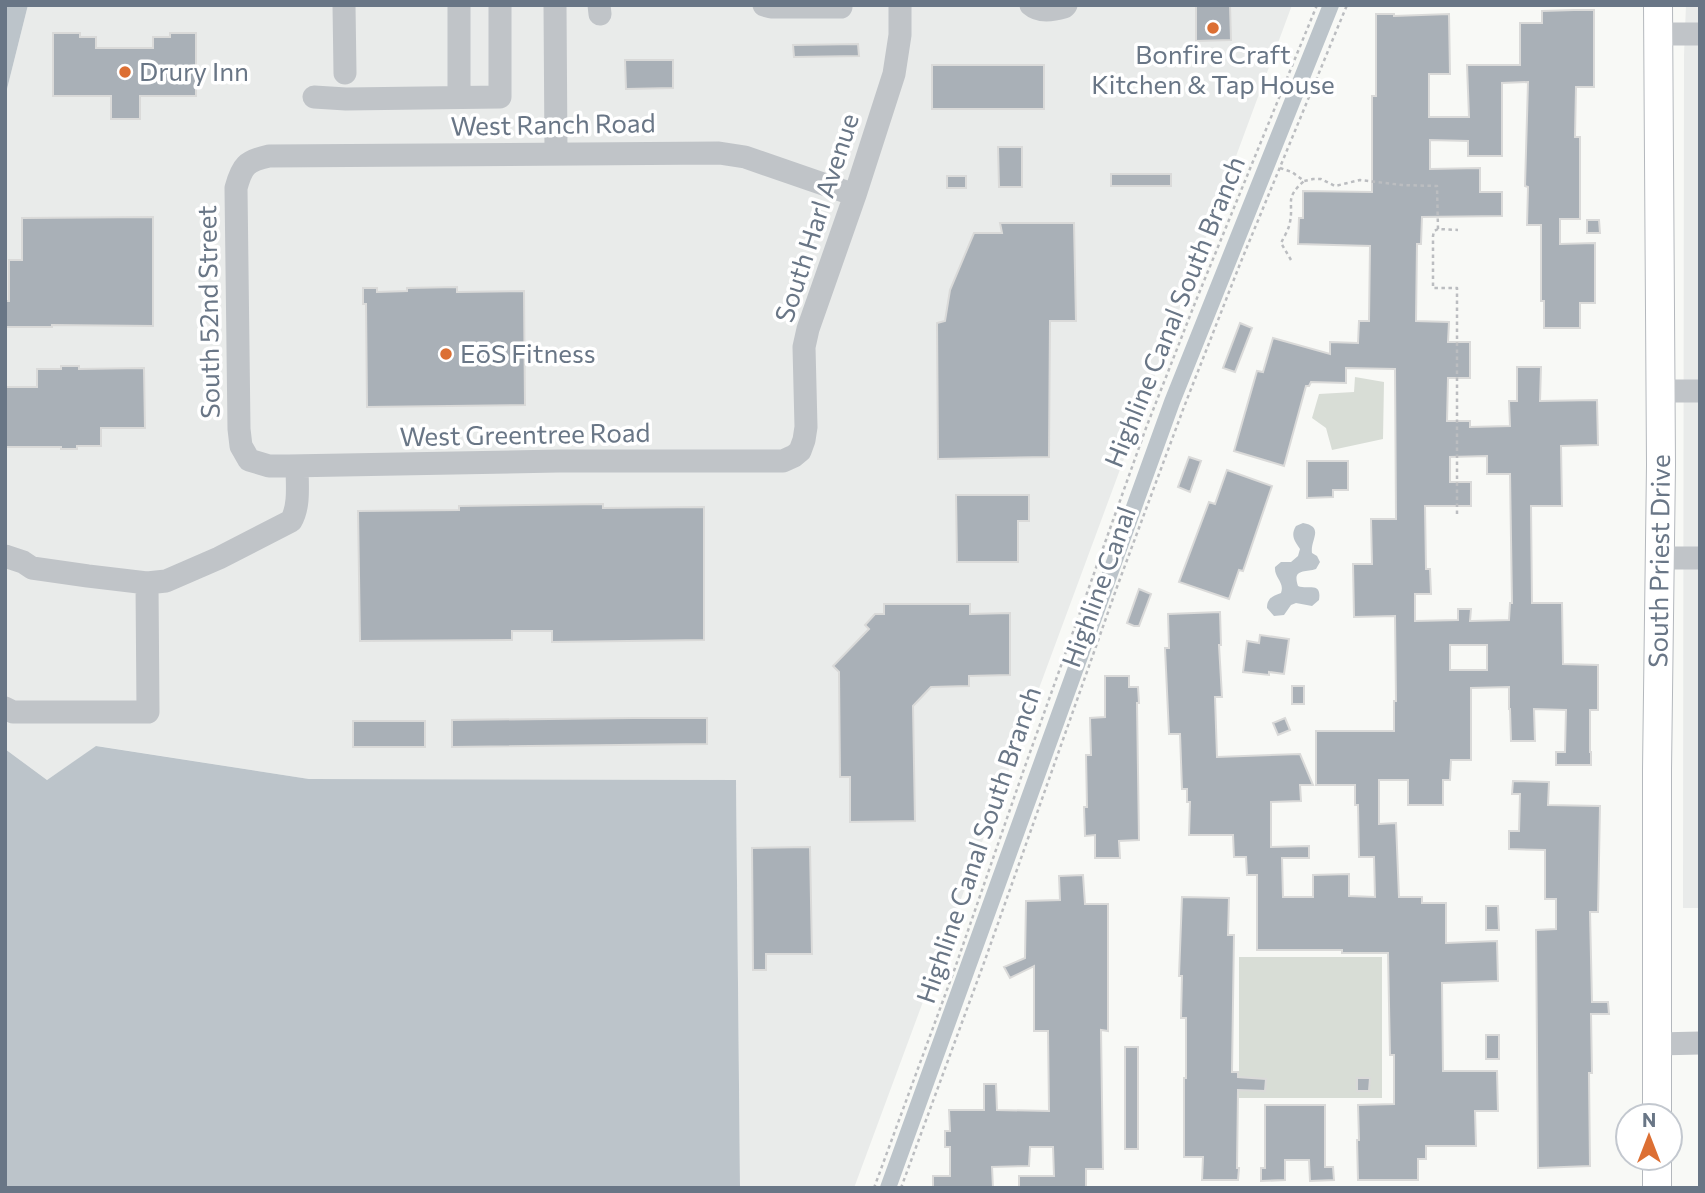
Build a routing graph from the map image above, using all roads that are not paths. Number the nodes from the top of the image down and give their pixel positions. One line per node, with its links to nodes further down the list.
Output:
1 (344, 5): 13 (street)
2 (460, 5): 15 (street)
3 (500, 5): 15 (street)
4 (555, 5): 16 (street)
5 (764, 5): 10 (street)
6 (900, 5): 18 (street, South Harl Avenue)
7 (1031, 5): 8 (street)
8 (1066, 5)
9 (1658, 5): 11 (main road, South Priest Drive)
10 (841, 7)
11 (1658, 34): 12 (street); 19 (main road, South Priest Drive)
12 (1700, 34)
13 (346, 88): 14 (street); 15 (street)
14 (314, 97)
15 (460, 97)
16 (556, 153): 17 (street, West Ranch Road); 18 (street, West Ranch Road)
17 (247, 164): 22 (street, South 52nd Street)
18 (855, 195): 21 (street, South Harl Avenue)
19 (1660, 391): 20 (street); 25 (main road, South Priest Drive)
20 (1700, 391)
21 (800, 451): 23 (street, West Greentree Road)
22 (249, 460): 23 (street, West Greentree Road)
23 (297, 466): 27 (street)
24 (5, 556): 27 (street)
25 (1660, 558): 26 (street); 29 (main road, South Priest Drive)
26 (1700, 558)
27 (147, 583): 28 (street)
28 (5, 708)
29 (1657, 1044): 30 (street); 31 (main road, South Priest Drive)
30 (1700, 1044)
31 (1657, 1102)

